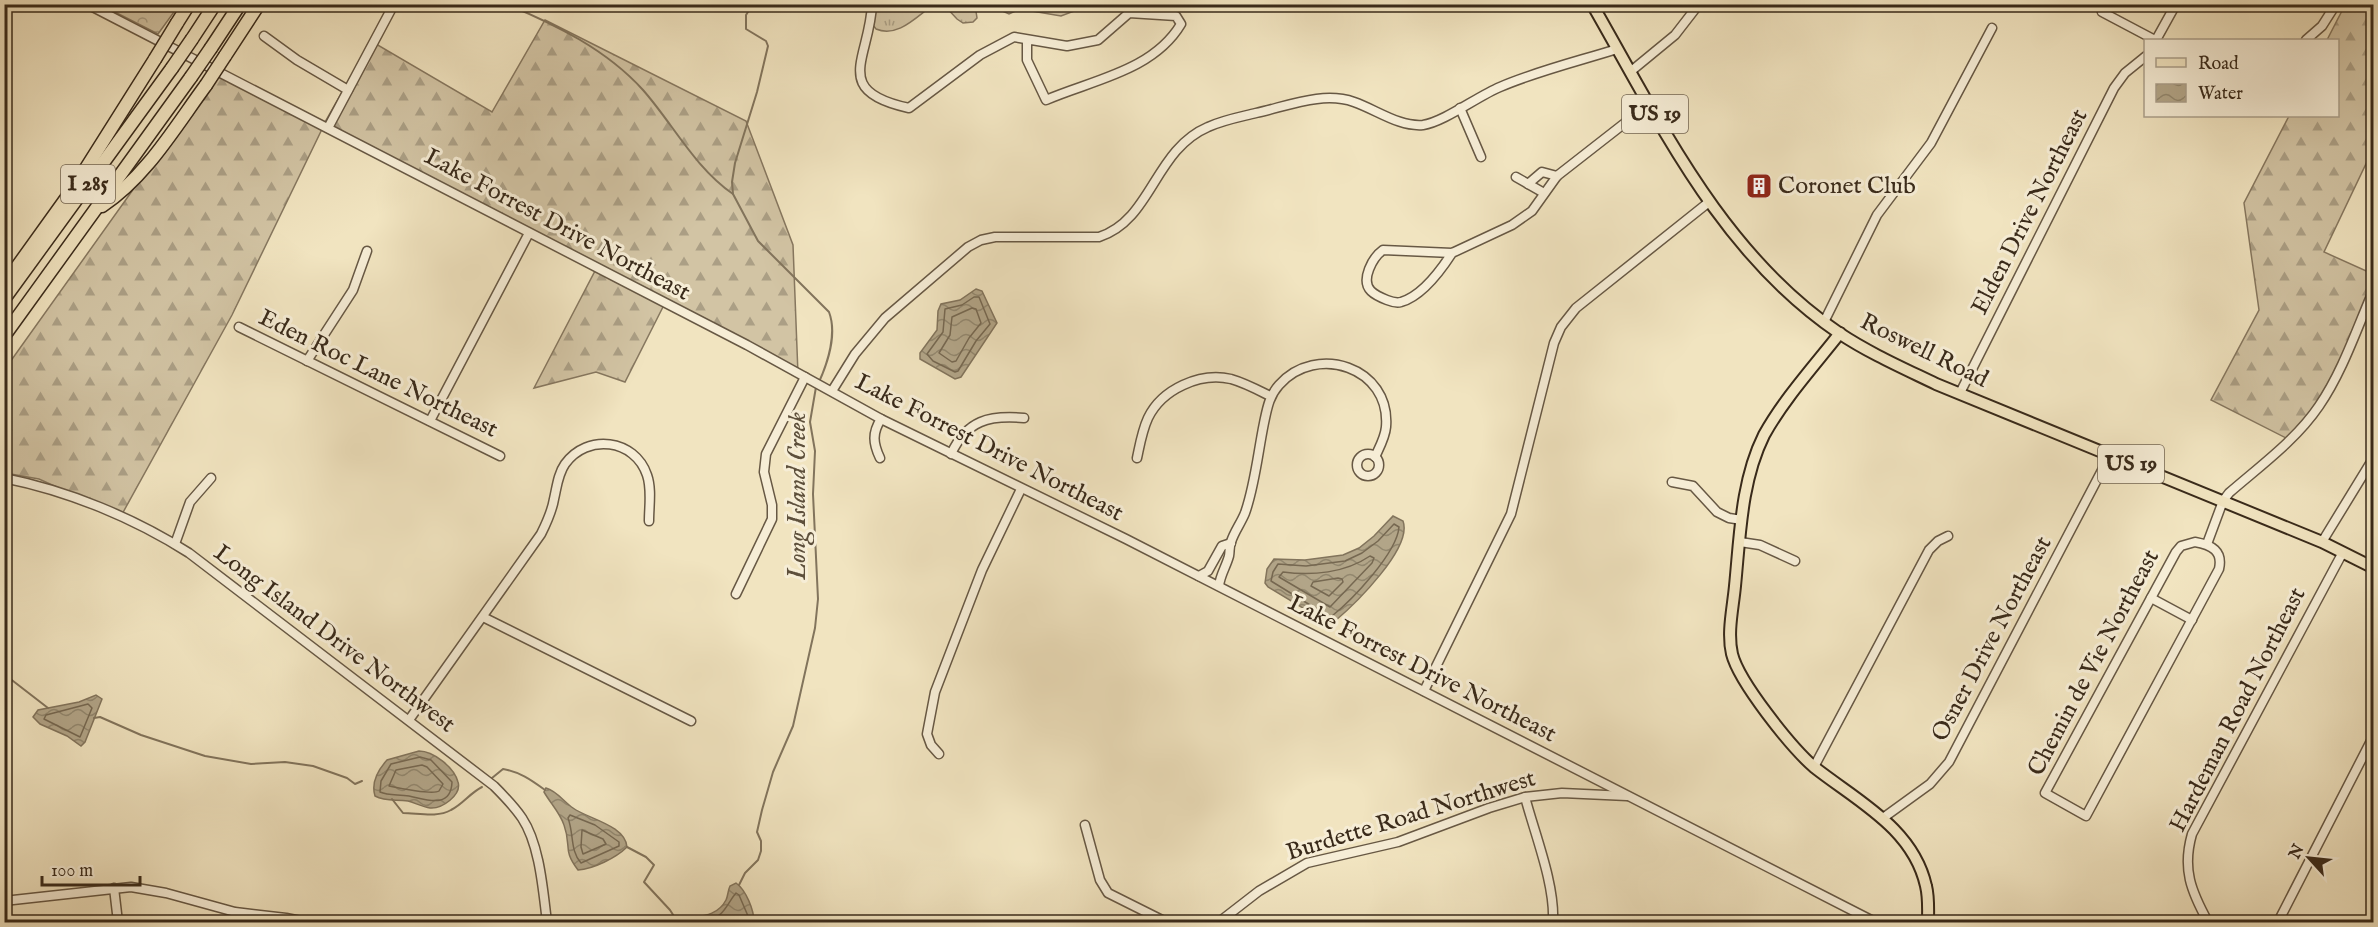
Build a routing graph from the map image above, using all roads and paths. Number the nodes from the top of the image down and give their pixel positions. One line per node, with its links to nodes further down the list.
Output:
1 (87, 4): 12 (street, Lake Forrest Drive Northeast)
2 (189, 4): 39 (highway, bridge)
3 (215, 4): 41 (highway, I 285, bridge)
4 (240, 4): 35 (highway, I 285, bridge)
5 (259, 4): 35 (highway, bridge)
6 (394, 4): 23 (street)
7 (872, 4): 19 (street)
8 (1593, 4): 20 (main road, Roswell Road / US 19)
9 (1699, 4): 22 (street)
10 (2176, 4): 17 (street)
11 (2336, 4): 18 (street)
12 (99, 7): 28 (street, Lake Forrest Drive Northeast)
13 (2102, 12): 16 (street)
14 (1992, 28): 42 (street)
15 (264, 36): 23 (street)
16 (2153, 39)
17 (2156, 39)
18 (2307, 39)
19 (1027, 40): 19 (street)
20 (1617, 49): 22 (main road, Roswell Road / US 19); 25 (street)
21 (2144, 57): 49 (street, Elden Drive Northeast)
22 (1630, 72): 24 (main road, Roswell Road / US 19)
23 (348, 90): 28 (street)
24 (1643, 94): 26 (main road, Roswell Road / US 19); 27 (street)
25 (1460, 108): 29 (street); 48 (street)
26 (1653, 111): 27 (street); 34 (main road, Roswell Road / US 19)
27 (1630, 119): 30 (street)
28 (327, 128): 36 (street, Lake Forrest Drive Northeast)
29 (1481, 157)
30 (1557, 176): 32 (street); 33 (street)
31 (1516, 177): 32 (street)
32 (1528, 184): 33 (street)
33 (1544, 194): 38 (street)
34 (1709, 202): 42 (main road, Roswell Road / US 19); 85 (street)
35 (96, 210): 45 (highway, I 285)
36 (529, 233): 47 (street, Lake Forrest Drive Northeast); 53 (street)
37 (367, 251): 46 (street)
38 (1452, 253): 38 (street)
39 (4, 285)
40 (2373, 289): 65 (street)
41 (4, 300)
42 (1824, 322): 44 (main road, Roswell Road / US 19)
43 (239, 327): 46 (street, Eden Roc Lane Northeast)
44 (1840, 333): 49 (main road, Roswell Road / US 19); 66 (main road)
45 (4, 336)
46 (308, 361): 53 (street, Eden Roc Lane Northeast)
47 (810, 379): 48 (street, Lake Forrest Drive Northeast); 81 (street)
48 (829, 389): 52 (street, Lake Forrest Drive Northeast)
49 (1960, 393): 55 (main road, Roswell Road / US 19)
50 (1270, 396): 57 (street); 60 (street); 71 (street)
51 (1024, 417): 54 (street)
52 (881, 419): 54 (street, Lake Forrest Drive Northeast); 59 (street)
53 (430, 421): 56 (street, Eden Roc Lane Northeast)
54 (951, 454): 64 (street, Lake Forrest Drive Northeast)
55 (2110, 455): 65 (main road, Roswell Road / US 19); 93 (street, Osner Drive Northeast)
56 (500, 456)
57 (1375, 457)
58 (2373, 457): 70 (street)
59 (880, 458)
60 (1137, 458)
61 (4, 478): 72 (street, Long Island Drive Northwest)
62 (211, 478): 72 (street)
63 (1672, 482): 66 (street)
64 (1022, 489): 79 (street, Lake Forrest Drive Northeast); 89 (street)
65 (2223, 501): 70 (main road, Roswell Road / US 19); 73 (street)
66 (1742, 520): 69 (main road)
67 (649, 521): 83 (street)
68 (1948, 536): 90 (street)
69 (1740, 542): 77 (street); 90 (main road)
70 (2322, 542): 74 (main road, Roswell Road / US 19)
71 (1231, 543): 75 (street); 76 (street)
72 (175, 544): 86 (street, Long Island Drive Northwest)
73 (2207, 544): 82 (street, Chemin de Vie Northeast); 84 (street, Chemin de Vie Northeast)
74 (2343, 552): 78 (main road, Roswell Road / US 19); 105 (street, Hardeman Road Northeast)
75 (1218, 553): 76 (street); 79 (street)
76 (1229, 557): 80 (street)
77 (1795, 561)
78 (2373, 568)
79 (1199, 576): 80 (street, Lake Forrest Drive Northeast)
80 (1219, 586): 85 (street, Lake Forrest Drive Northeast)
81 (736, 594)
82 (2151, 597): 84 (street); 84 (street, Chemin de Vie Northeast)
83 (483, 617): 86 (street); 87 (street)
84 (2192, 620)
85 (1424, 691): 92 (street, Lake Forrest Drive Northeast)
86 (409, 720): 99 (street, Long Island Drive Northwest)
87 (691, 721)
88 (2373, 735): 106 (street)
89 (939, 754)
90 (1814, 766): 93 (main road)
91 (1525, 797): 92 (street, Burdette Road Northwest); 101 (street, Burdette Road Northwest); 102 (street)
92 (1630, 797): 103 (street, Lake Forrest Drive Northeast)
93 (1883, 818): 104 (main road)
94 (1085, 825): 100 (street)
95 (114, 888): 96 (street); 97 (street); 98 (street)
96 (4, 901)
97 (118, 922)
98 (306, 922)
99 (547, 922)
100 (1166, 922)
101 (1219, 922)
102 (1552, 922)
103 (1875, 922)
104 (1928, 922)
105 (2208, 922)
106 (2278, 922)

